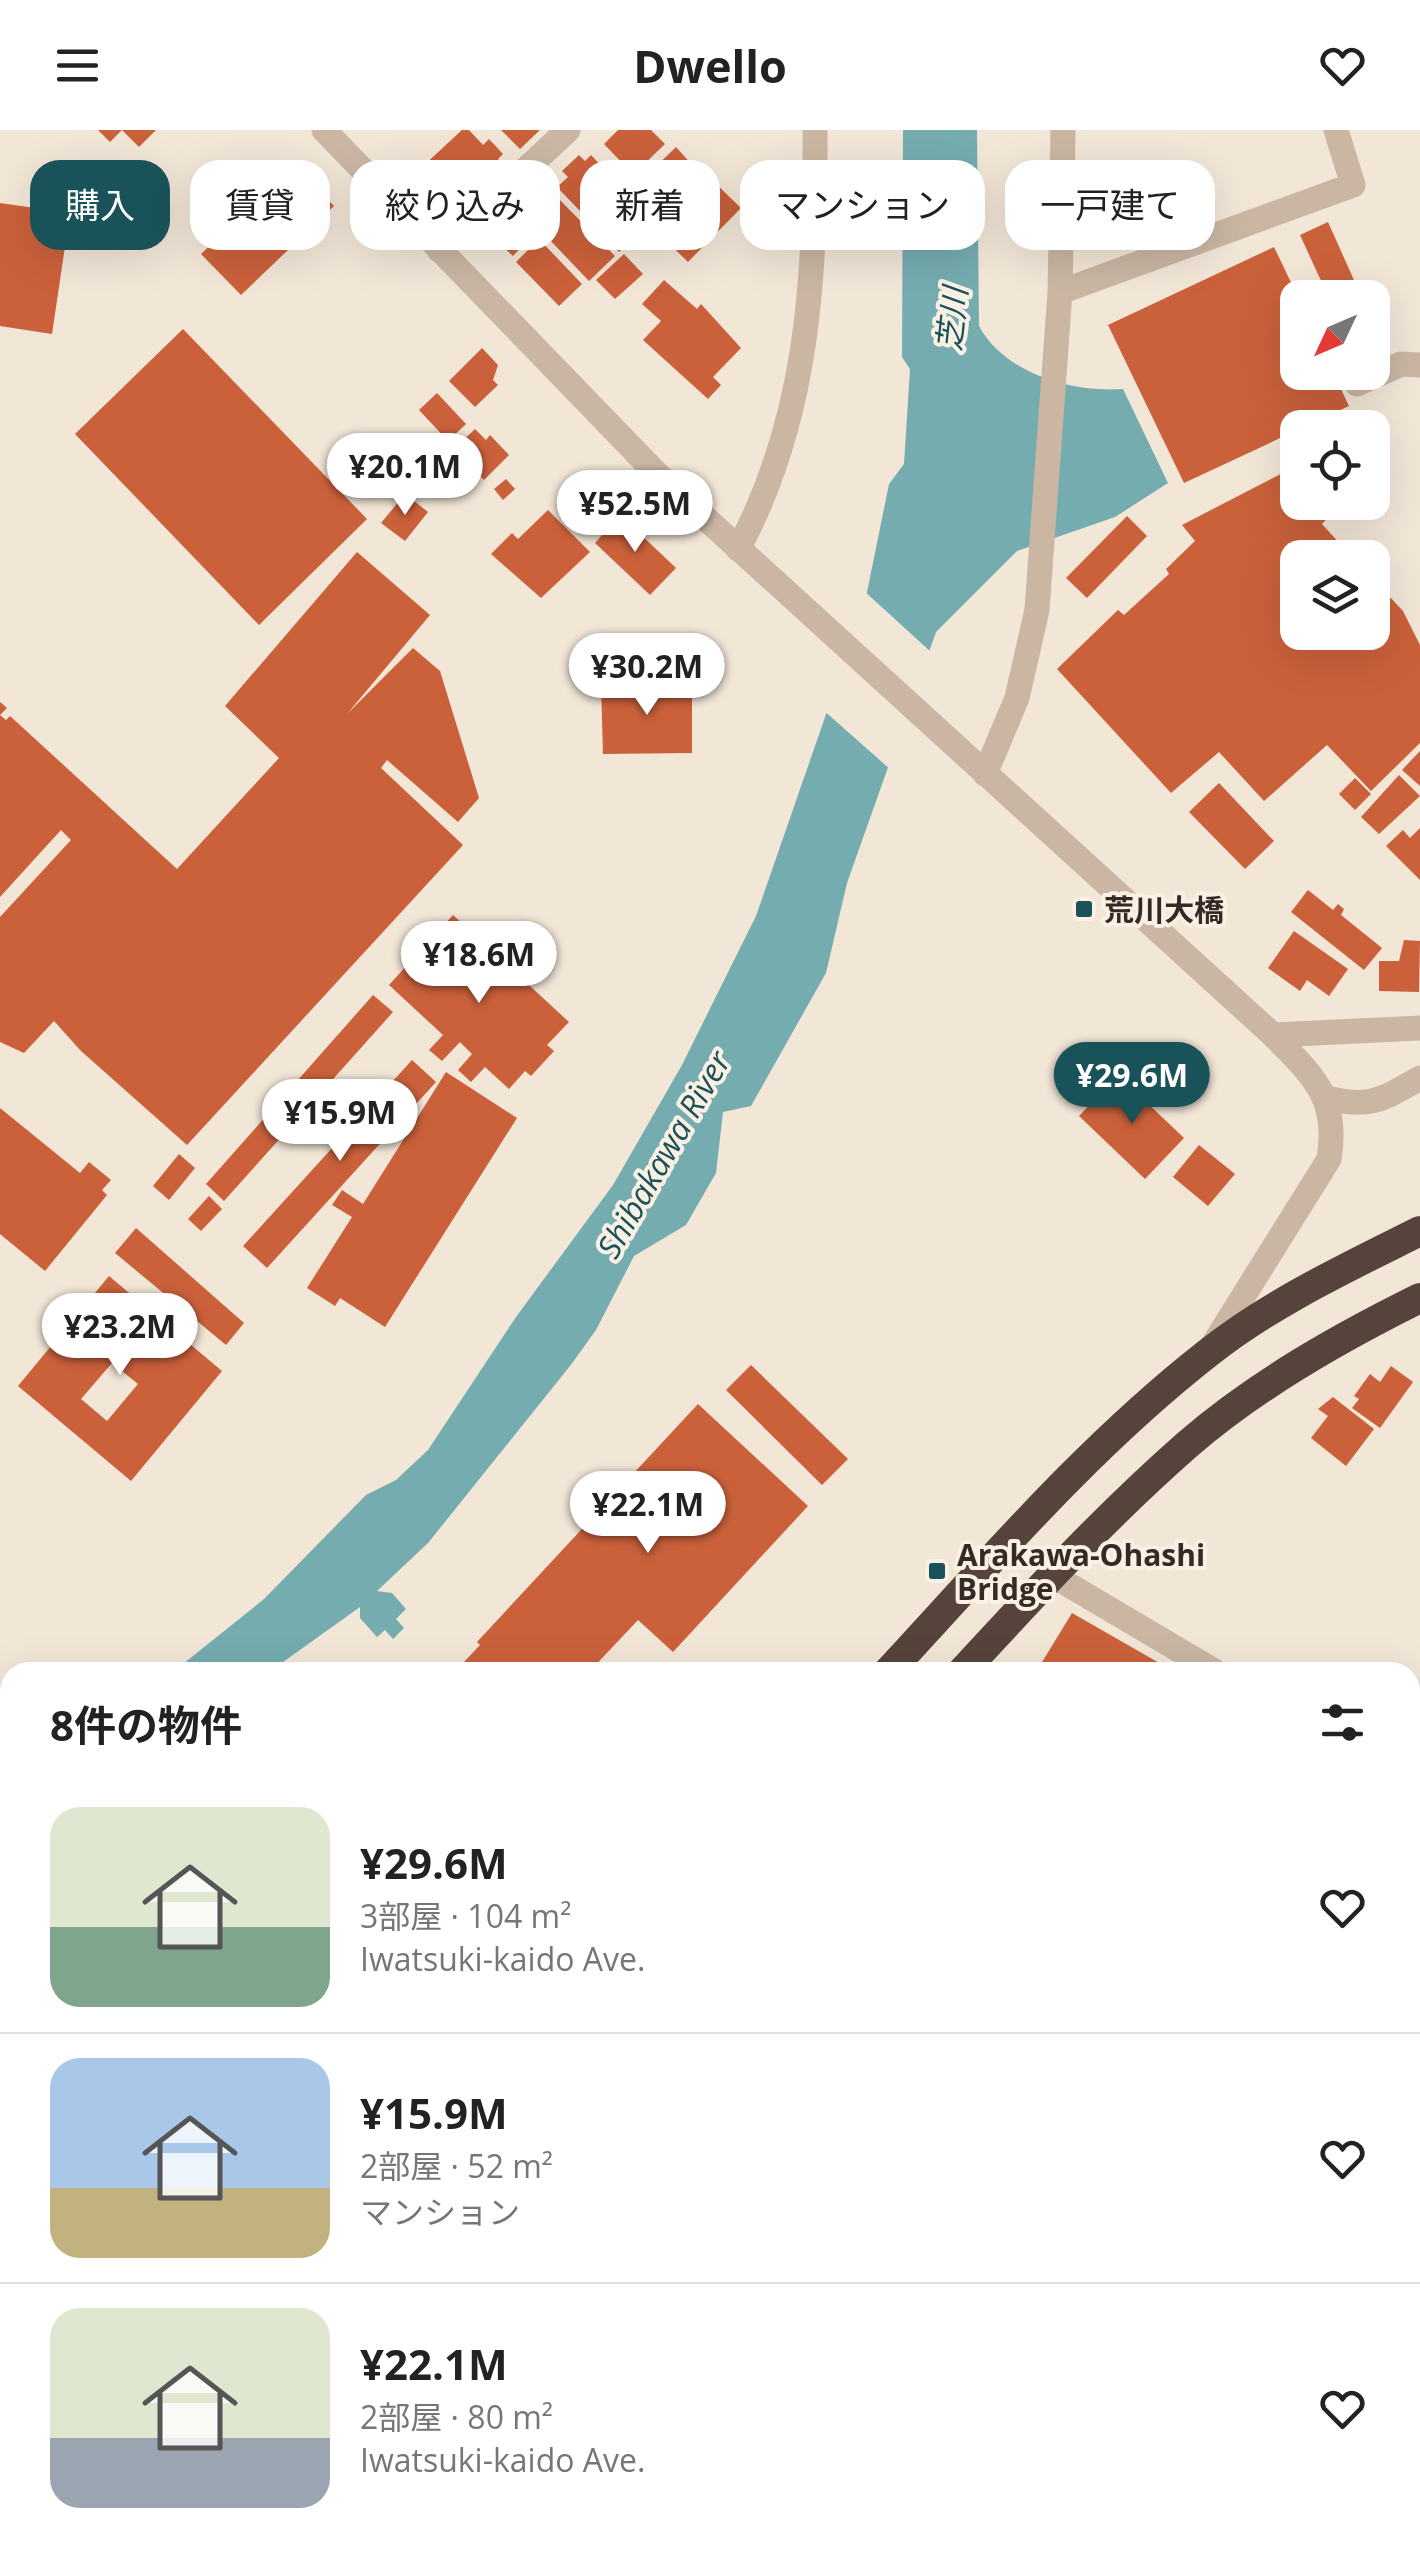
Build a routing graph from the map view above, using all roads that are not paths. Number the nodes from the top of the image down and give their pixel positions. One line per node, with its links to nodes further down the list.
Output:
1 (324, 130): 6 (street)
2 (568, 130): 7 (street)
3 (815, 130): 12 (street)
4 (1063, 130): 9 (street)
5 (1336, 130): 9 (street)
6 (353, 160)
7 (536, 160)
8 (439, 250): 12 (street)
9 (1060, 292): 13 (street)
10 (1420, 364): 11 (street)
11 (1390, 369)
12 (738, 549): 13 (street)
13 (986, 774): 15 (street)
14 (1420, 1028): 15 (street)
15 (1274, 1035): 17 (street)
16 (1420, 1078): 17 (street)
17 (1328, 1098): 20 (street)
18 (1420, 1231): 20 (highway)
19 (1420, 1298): 21 (highway)
20 (1210, 1352): 22 (highway)
21 (1052, 1575): 23 (highway); 24 (street)
22 (897, 1662)
23 (971, 1662)
24 (1199, 1662)

